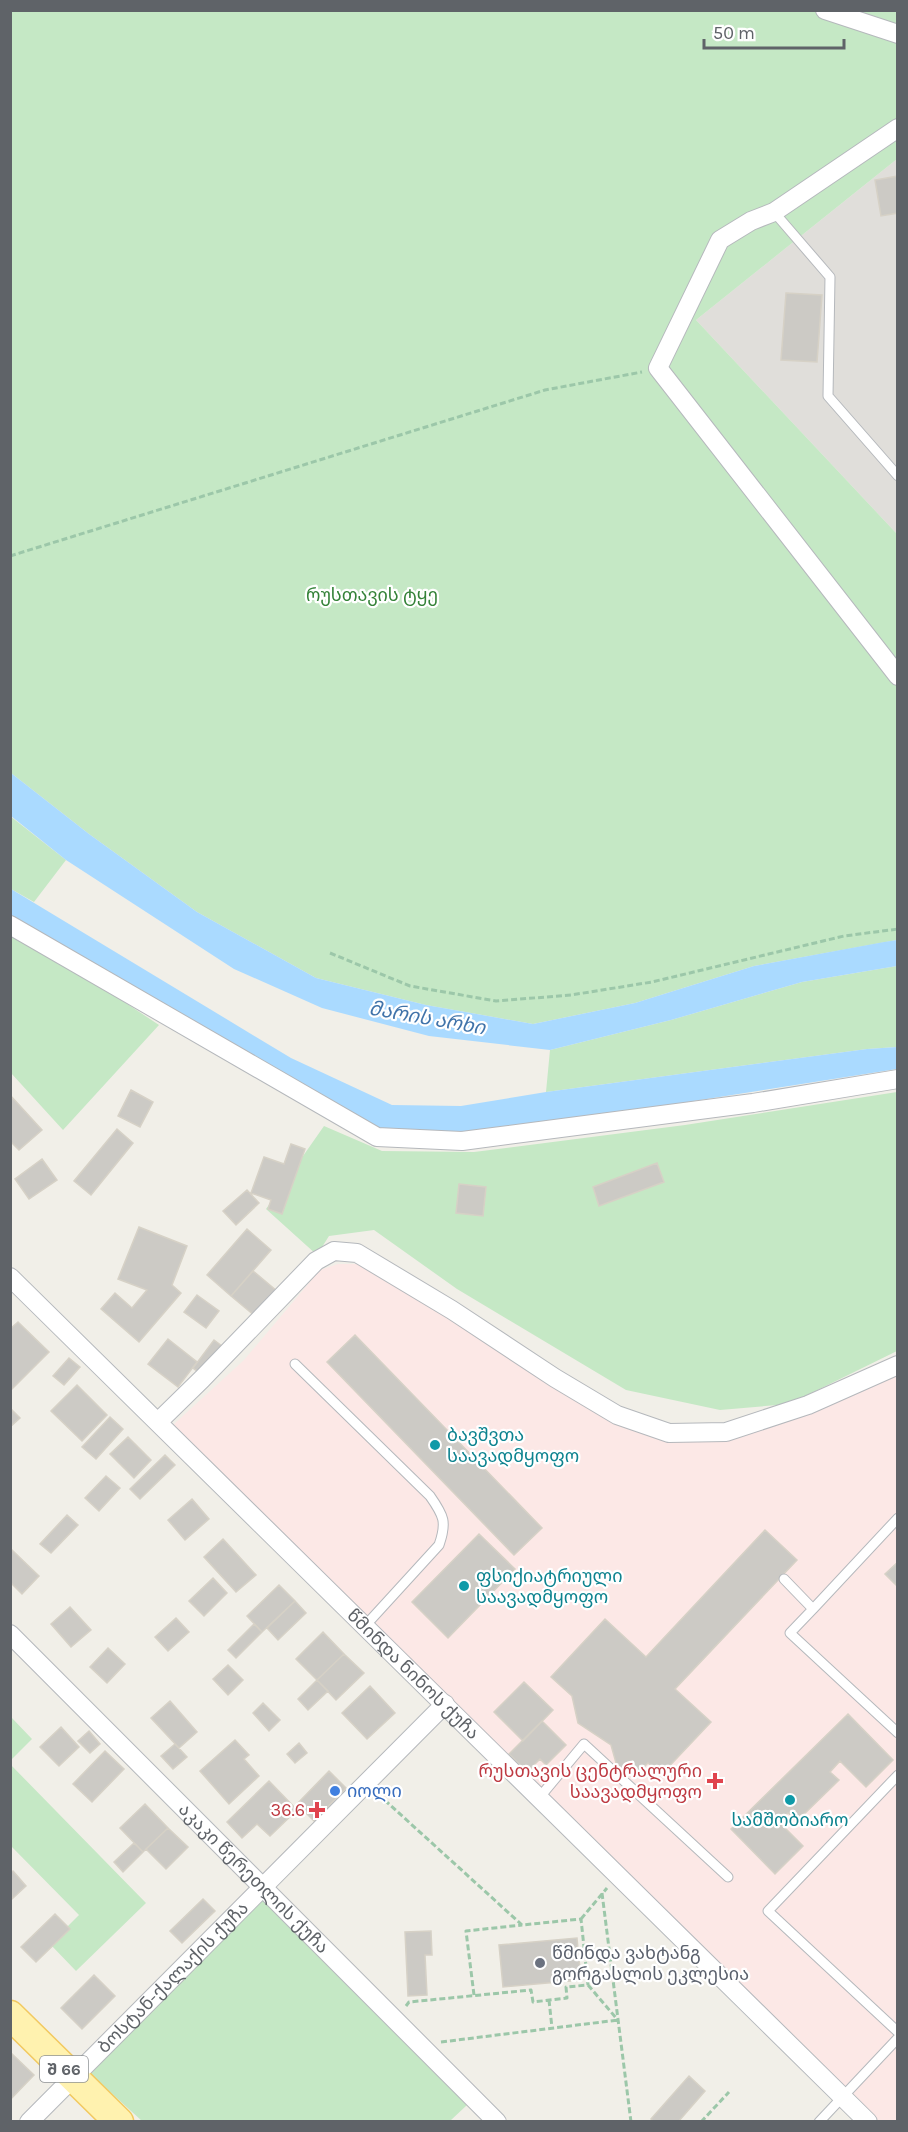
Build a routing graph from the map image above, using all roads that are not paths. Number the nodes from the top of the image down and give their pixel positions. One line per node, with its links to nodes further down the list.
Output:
1 (825, 10): 2 (street)
2 (897, 34)
3 (897, 128): 4 (street)
4 (774, 212): 5 (lane); 6 (street)
5 (897, 476)
6 (897, 676)
7 (10, 926): 8 (street)
8 (897, 1079)
9 (10, 1276): 12 (street, წმინდა ნინოს ქუჩა)
10 (295, 1364): 16 (lane)
11 (897, 1365): 12 (street)
12 (159, 1422): 16 (street, წმინდა ნინოს ქუჩა)
13 (897, 1518): 15 (lane)
14 (784, 1579): 15 (lane)
15 (813, 1608): 19 (lane)
16 (365, 1626): 18 (street, წმინდა ნინოს ქუჩა)
17 (10, 1634): 23 (street, აკაკი წერეთლის ქუჩა)
18 (445, 1704): 21 (street, წმინდა ნინოს ქუჩა); 23 (street, ბოსტან-ქალაქის ქუჩა)
19 (897, 1733)
20 (897, 1775): 25 (lane)
21 (540, 1798): 22 (lane); 28 (street, წმინდა ნინოს ქუჩა)
22 (728, 1877)
23 (262, 1887): 27 (street, ბოსტან-ქალაქის ქუჩა); 31 (street, აკაკი წერეთლის ქუჩა)
24 (10, 2015): 27 (main road, შ 66)
25 (897, 2032)
26 (897, 2038): 28 (lane)
27 (73, 2077): 29 (street, ბოსტან-ქალაქის ქუჩა); 30 (main road, შ 66)
28 (843, 2096): 32 (lane); 33 (street, წმინდა ნინოს ქუჩა)
29 (29, 2121)
30 (119, 2121)
31 (497, 2121)
32 (819, 2121)
33 (868, 2121)

